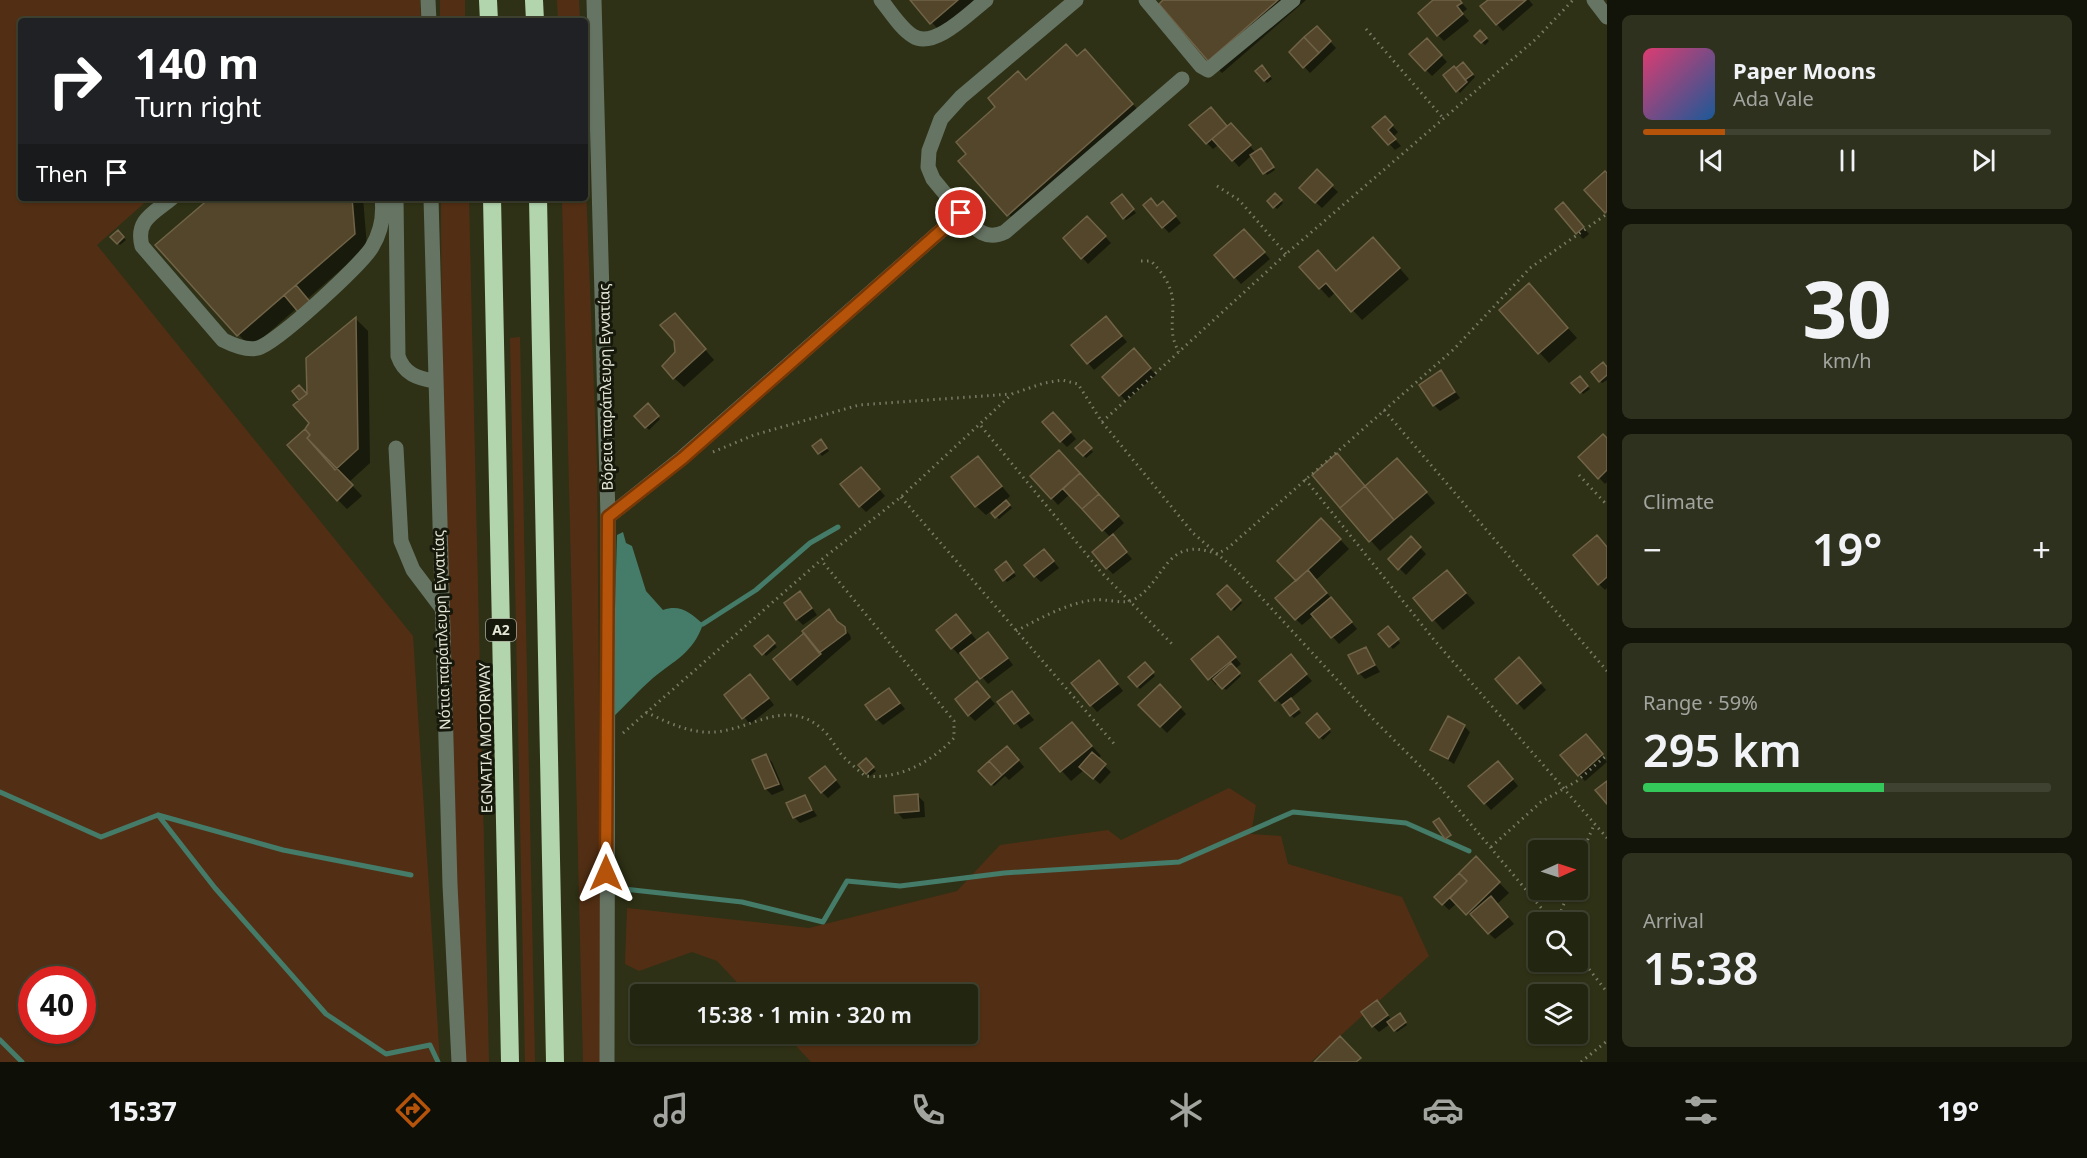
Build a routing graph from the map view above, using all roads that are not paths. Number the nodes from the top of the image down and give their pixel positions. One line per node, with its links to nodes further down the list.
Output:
1 (428, 0): 12 (street)
2 (488, 0): 13 (highway)
3 (534, 0): 14 (highway)
4 (594, 0): 25 (street, Βόρεια παράπλευρη Εγνατίας)
5 (881, 0): 6 (street)
6 (986, 0)
7 (1076, 0): 22 (street)
8 (1146, 0): 9 (street)
9 (1293, 0)
10 (1594, 0): 11 (street)
11 (1607, 17)
12 (429, 18)
13 (489, 18)
14 (535, 18)
15 (1182, 79): 22 (street)
16 (169, 201): 17 (street)
17 (382, 201)
18 (396, 201): 23 (street)
19 (431, 201): 23 (street, Νότια παράπλευρη Εγνατίας)
20 (492, 201): 28 (highway, EGNATIA MOTORWAY / Α2)
21 (538, 201): 29 (highway)
22 (961, 213): 25 (street)
23 (434, 381): 26 (street, Νότια παράπλευρη Εγνατίας)
24 (396, 448): 26 (street)
25 (608, 517): 30 (street, Βόρεια παράπλευρη Εγνατίας)
26 (441, 607): 27 (street, Νότια παράπλευρη Εγνατίας)
27 (459, 1062)
28 (510, 1062)
29 (555, 1062)
30 (607, 1062)

